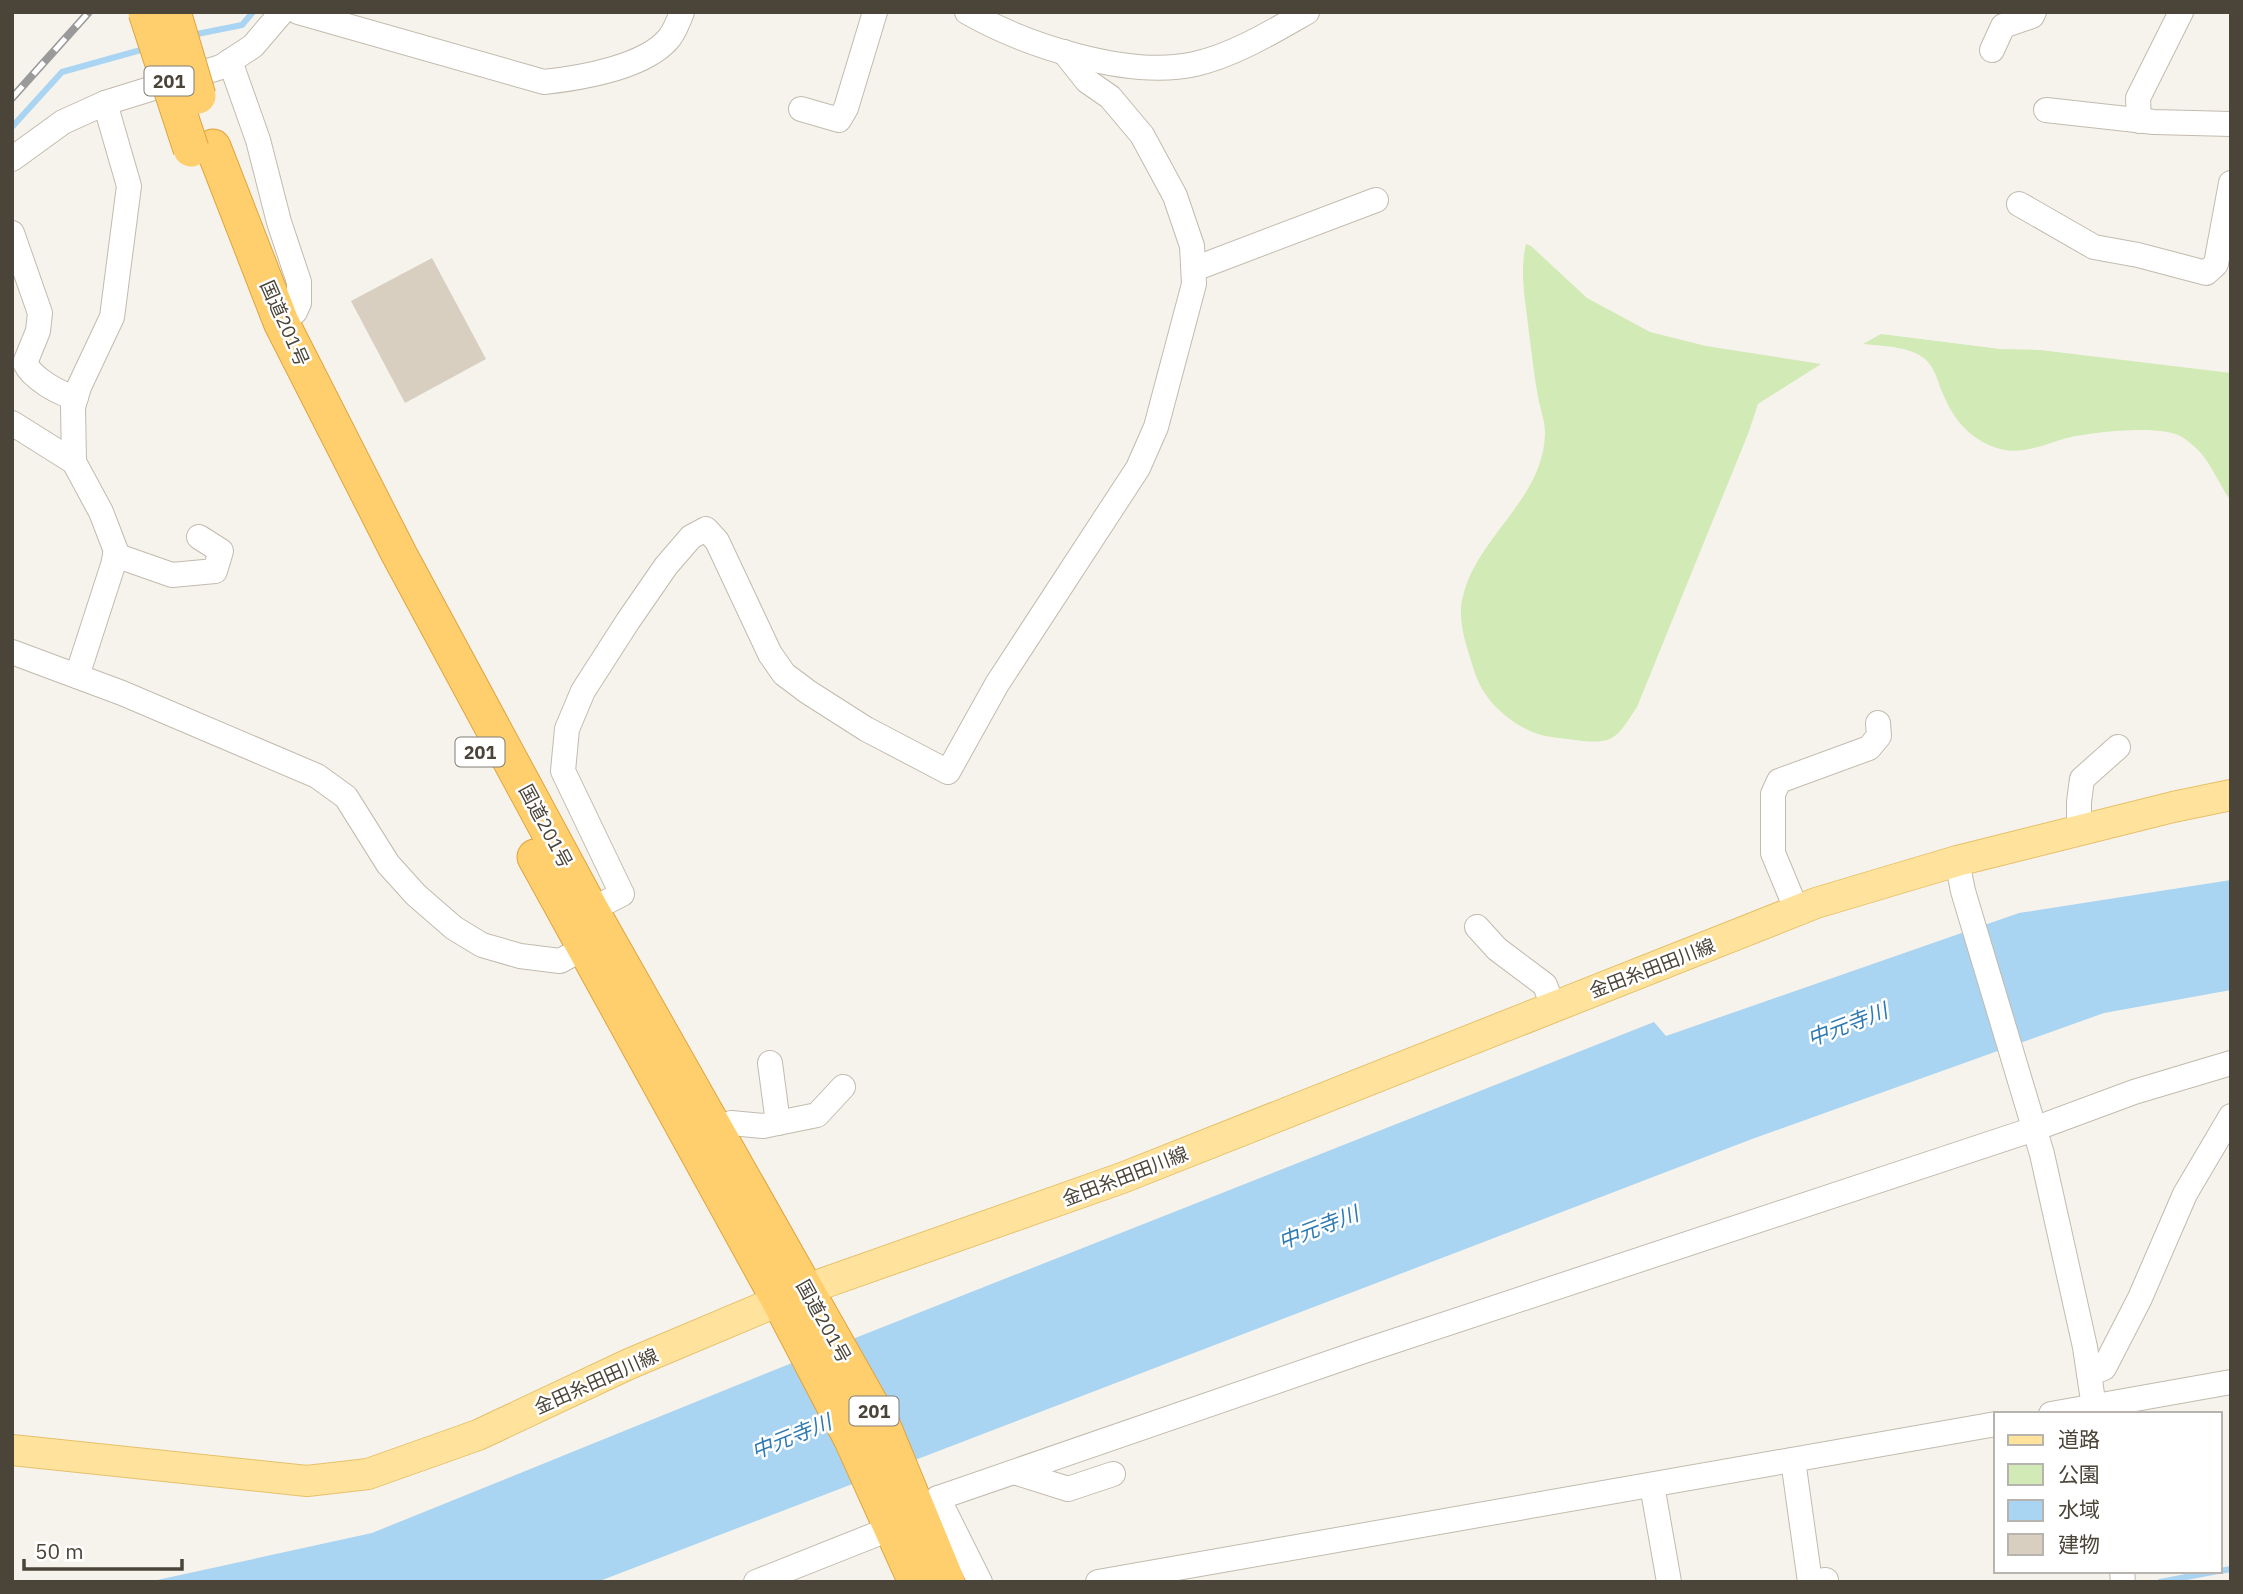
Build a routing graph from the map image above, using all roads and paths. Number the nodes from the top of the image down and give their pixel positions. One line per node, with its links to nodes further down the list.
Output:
1 (146, 12): 19 (highway, 国道201号 / 201, bridge)
2 (173, 12): 19 (highway, 国道201号 / 201, bridge)
3 (282, 12): 13 (street)
4 (298, 12): 5 (street)
5 (682, 12)
6 (875, 12): 15 (street)
7 (967, 12): 12 (street)
8 (1307, 12): 12 (street)
9 (2034, 12): 11 (street)
10 (2181, 12): 17 (street)
11 (1992, 50)
12 (1064, 52): 26 (street)
13 (230, 61): 14 (street); 27 (street)
14 (105, 103): 20 (street); 28 (street)
15 (801, 109)
16 (2046, 110): 17 (street)
17 (2139, 121): 18 (street)
18 (2231, 124)
19 (202, 148): 27 (highway, 国道201号 / 201); 43 (highway, 国道201号 / 201)
20 (12, 159)
21 (2231, 183): 25 (street)
22 (1376, 200): 26 (street)
23 (2019, 204): 25 (street)
24 (12, 233): 28 (street)
25 (2225, 244)
26 (1194, 270): 40 (street)
27 (281, 322): 40 (highway, 国道201号 / 201)
28 (76, 397): 30 (street)
29 (12, 423): 30 (street)
30 (74, 462): 32 (street)
31 (199, 537): 32 (street)
32 (115, 555): 34 (street)
33 (12, 652): 34 (street)
34 (77, 676): 43 (street)
35 (1878, 723): 41 (street)
36 (2118, 747): 38 (street)
37 (2231, 795): 38 (main road, 金田糸田田川線)
38 (2079, 831): 39 (main road, 金田糸田田川線)
39 (1956, 861): 41 (main road, 金田糸田田川線); 49 (street)
40 (591, 910): 51 (highway, 国道201号 / 201)
41 (1797, 911): 44 (main road, 金田糸田田川線)
42 (1477, 927): 44 (street)
43 (584, 948): 52 (highway, 国道201号 / 201)
44 (1553, 1007): 52 (main road, 金田糸田田川線)
45 (770, 1063): 50 (street)
46 (2231, 1063): 49 (street)
47 (843, 1087): 50 (street)
48 (2231, 1116): 53 (street)
49 (2031, 1120): 53 (street); 60 (street)
50 (778, 1123): 51 (street)
51 (716, 1131): 52 (highway, 国道201号 / 201)
52 (793, 1296): 58 (main road, 金田糸田田川線); 63 (highway, 国道201号 / 201)
53 (2089, 1374): 55 (street)
54 (2231, 1381): 55 (street)
55 (2094, 1410): 56 (street)
56 (2072, 1412)
57 (1994, 1424): 59 (street)
58 (12, 1450)
59 (1793, 1460): 62 (street); 64 (street)
60 (1014, 1472): 61 (street); 63 (street)
61 (1113, 1474)
62 (1652, 1485): 69 (street); 70 (street)
63 (908, 1508): 65 (street); 66 (highway, 国道201号 / 201); 67 (highway, 国道201号 / 201); 68 (street)
64 (1826, 1580)
65 (756, 1582)
66 (916, 1582)
67 (947, 1582)
68 (980, 1582)
69 (1098, 1582)
70 (1669, 1582)

